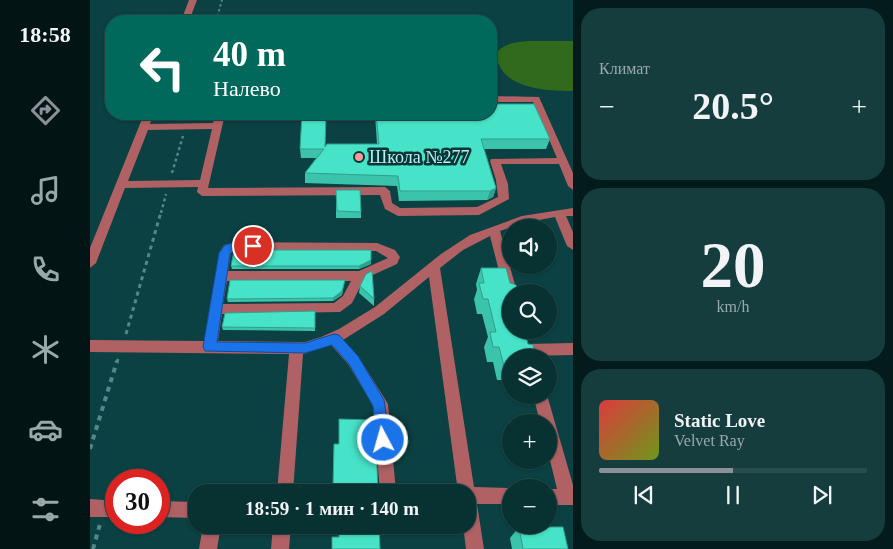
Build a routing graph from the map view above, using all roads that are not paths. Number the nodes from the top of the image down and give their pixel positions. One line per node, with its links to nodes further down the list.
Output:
1 (193, 0): 2 (street)
2 (187, 15)
3 (497, 99): 8 (street)
4 (147, 120): 7 (street)
5 (218, 120): 6 (street)
6 (217, 126): 7 (street); 9 (street)
7 (144, 127): 10 (street)
8 (563, 161): 9 (street); 11 (street)
9 (204, 183): 10 (street)
10 (121, 184): 16 (street)
11 (573, 186)
12 (573, 212): 13 (street)
13 (559, 213): 14 (street); 15 (street)
14 (494, 230): 17 (street); 20 (street)
15 (573, 246)
16 (90, 263)
17 (434, 268): 22 (street); 31 (street)
18 (221, 276): 19 (street); 19 (street); 21 (street)
19 (360, 276): 21 (street)
20 (508, 284)
21 (216, 309): 24 (street)
22 (334, 339): 25 (street); 30 (street)
23 (90, 346): 24 (street)
24 (210, 347): 25 (street)
25 (296, 348): 29 (street)
26 (527, 348): 27 (street)
27 (573, 349)
28 (557, 452): 35 (street)
29 (286, 484)
30 (387, 484)
31 (465, 484)
32 (476, 495): 33 (street)
33 (502, 496)
34 (557, 497): 35 (street)
35 (571, 497)
36 (90, 508): 37 (street)
37 (105, 509)
38 (170, 510): 39 (street)
39 (188, 510)
40 (210, 534): 43 (street)
41 (281, 534): 44 (street)
42 (473, 534): 45 (street)
43 (208, 549)
44 (280, 549)
45 (475, 549)

